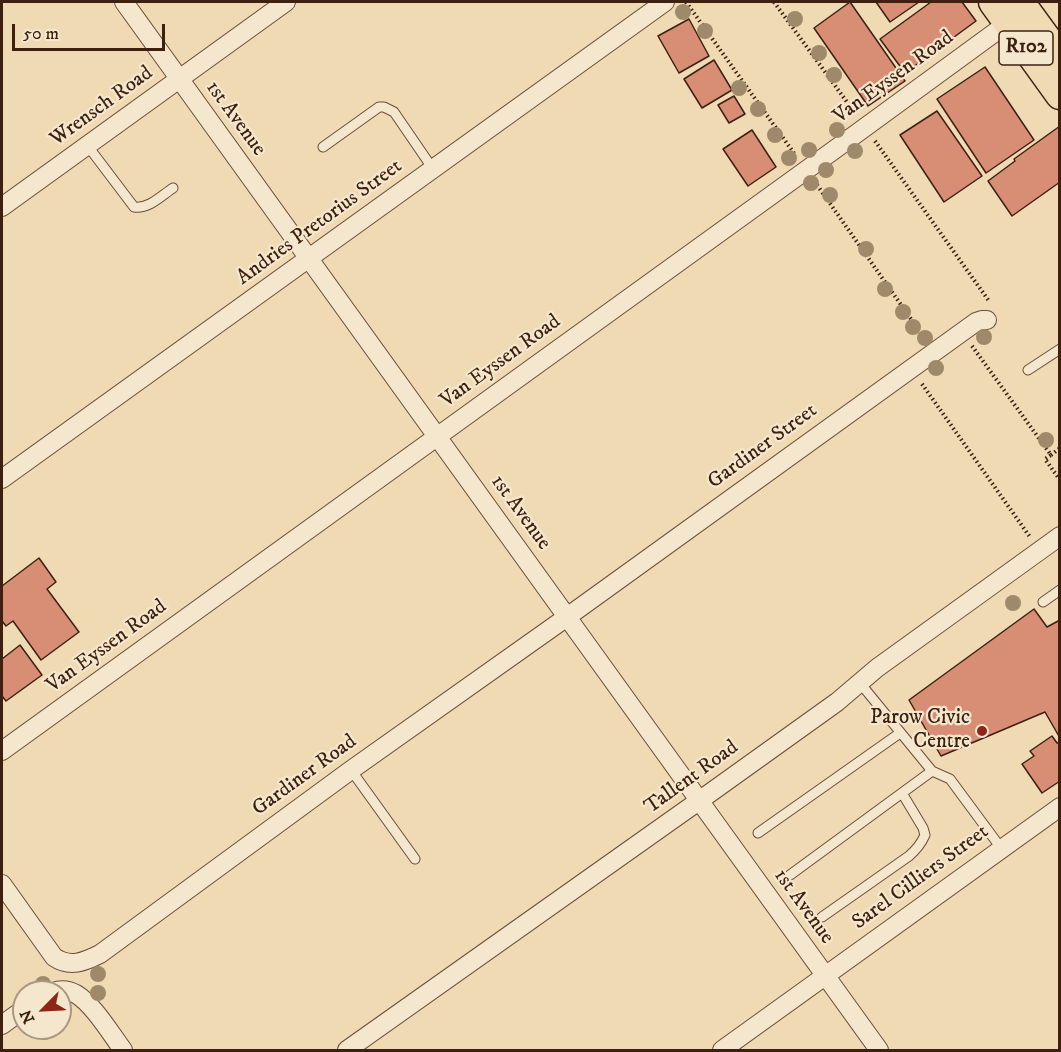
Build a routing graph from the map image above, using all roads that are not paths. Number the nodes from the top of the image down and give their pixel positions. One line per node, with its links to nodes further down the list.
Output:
1 (124, 2): 6 (street, 1st Avenue)
2 (286, 2): 6 (street, Wrensch Road)
3 (665, 2): 10 (street, Andries Pretorius Street)
4 (1012, 9): 5 (main road, R102); 7 (main road, R102); 17 (street, Van Eyssen Road)
5 (1056, 46)
6 (179, 80): 8 (street, Wrensch Road); 13 (street, 1st Avenue)
7 (1059, 94)
8 (87, 145): 11 (lane); 12 (street, Wrensch Road)
9 (323, 147): 10 (lane)
10 (433, 169): 13 (street, Andries Pretorius Street)
11 (173, 188)
12 (2, 207)
13 (309, 259): 17 (street, 1st Avenue); 18 (street, Andries Pretorius Street)
14 (989, 312): 22 (street, Gardiner Street)
15 (1059, 349): 16 (lane)
16 (1028, 370)
17 (437, 436): 22 (street, 1st Avenue); 25 (street, Van Eyssen Road)
18 (2, 480)
19 (1059, 539): 23 (street, Tallent Road)
20 (1059, 590): 21 (lane)
21 (1044, 602)
22 (567, 617): 26 (street, Gardiner Road); 29 (street, 1st Avenue)
23 (860, 682): 24 (lane); 29 (street, Tallent Road)
24 (900, 733): 27 (lane); 31 (lane)
25 (2, 751)
26 (351, 770): 33 (lane); 35 (street, Gardiner Road)
27 (932, 771): 28 (lane); 32 (lane)
28 (902, 793): 34 (lane); 36 (lane)
29 (699, 801): 37 (street, 1st Avenue); 40 (street, Tallent Road)
30 (1059, 807): 32 (street, Sarel Cilliers Street)
31 (758, 833)
32 (1001, 848): 37 (street, Sarel Cilliers Street)
33 (415, 859)
34 (790, 875)
35 (2, 884)
36 (822, 917)
37 (825, 975): 41 (street, Sarel Cilliers Street); 42 (street, 1st Avenue)
38 (72, 994): 39 (street)
39 (123, 1050)
40 (347, 1050)
41 (722, 1050)
42 (879, 1050)

